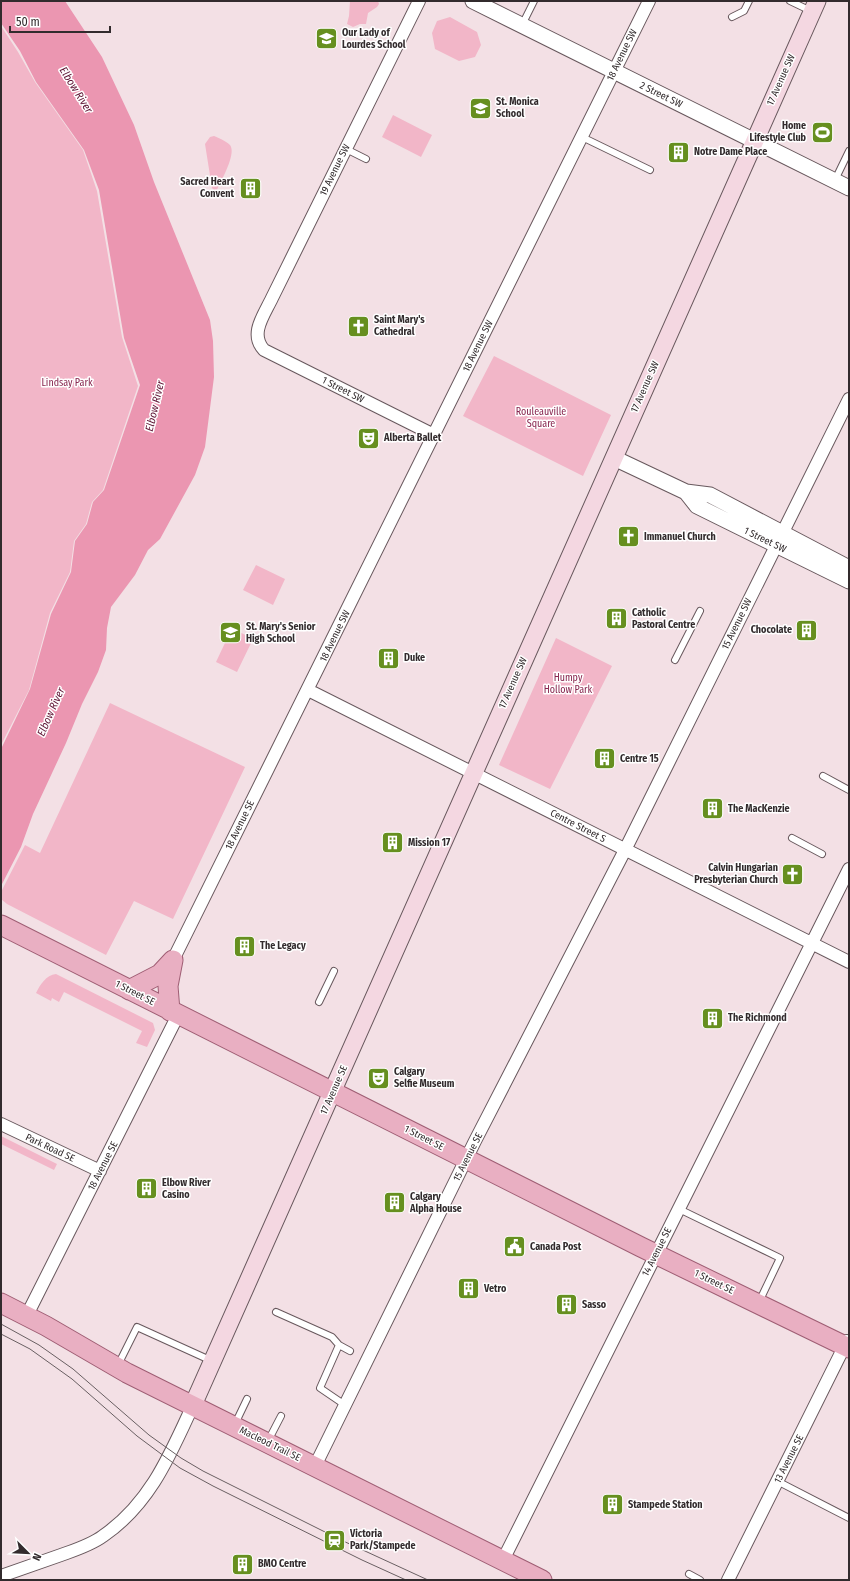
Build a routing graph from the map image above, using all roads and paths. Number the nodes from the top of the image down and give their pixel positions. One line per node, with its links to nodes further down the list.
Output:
1 (419, 1): 13 (street, 19 Avenue SW)
2 (473, 1): 9 (street, 2 Street SW)
3 (534, 1): 9 (lane)
4 (649, 1): 10 (street, 18 Avenue SW)
5 (749, 1): 8 (lane)
6 (790, 1): 7 (lane)
7 (814, 6): 12 (main road, 17 Avenue SW)
8 (732, 17)
9 (522, 25): 10 (street, 2 Street SW)
10 (614, 72): 11 (street, 18 Avenue SW); 12 (street, 2 Street SW)
11 (582, 137): 16 (lane); 21 (street, 18 Avenue SW)
12 (755, 140): 17 (street, 2 Street SW); 22 (main road, 17 Avenue SW)
13 (346, 149): 15 (lane); 19 (street, 19 Avenue SW)
14 (849, 152): 17 (lane)
15 (366, 159)
16 (650, 170)
17 (835, 180): 18 (street, 2 Street SW)
18 (849, 188)
19 (257, 340): 21 (street, 1 Street SW)
20 (849, 398): 23 (street, 15 Avenue SW)
21 (434, 435): 28 (street, 18 Avenue SW)
22 (614, 458): 23 (street, 1 Street SW); 29 (main road, 17 Avenue SW)
23 (779, 539): 24 (street, 1 Street SW); 25 (street, 1 Street SW); 33 (street, 15 Avenue SW)
24 (849, 568)
25 (849, 581)
26 (700, 611): 27 (lane)
27 (675, 660)
28 (308, 690): 29 (street, Centre Street S); 38 (street, 18 Avenue SE)
29 (473, 773): 33 (street, Centre Street S); 44 (main road, 17 Avenue SE)
30 (823, 776): 31 (lane)
31 (849, 790)
32 (792, 838): 34 (lane)
33 (625, 850): 37 (street, Centre Street S); 46 (street, 15 Avenue SE)
34 (822, 854)
35 (849, 869): 37 (street, 14 Avenue SE)
36 (3, 927): 41 (main road, 1 Street SE)
37 (812, 943): 39 (street, Centre Street S); 48 (street, 14 Avenue SE)
38 (173, 960): 41 (main road); 43 (main road)
39 (849, 962)
40 (334, 971): 42 (lane)
41 (129, 990): 43 (main road, 1 Street SE)
42 (319, 1002)
43 (174, 1013): 44 (main road, 1 Street SE); 47 (street, 18 Avenue SE)
44 (333, 1091): 46 (main road, 1 Street SE); 57 (main road, 17 Avenue SE)
45 (1, 1124): 47 (street, Park Road SE)
46 (466, 1159): 49 (main road, 1 Street SE); 61 (street, 15 Avenue SE)
47 (100, 1171): 53 (street, 18 Avenue SE)
48 (679, 1209): 49 (street, 14 Avenue SE); 51 (lane)
49 (656, 1254): 51 (main road, 1 Street SE); 68 (street, 14 Avenue SE)
50 (1, 1303): 53 (main road, Macleod Trail SE)
51 (758, 1304): 54 (main road, 1 Street SE)
52 (276, 1312): 55 (lane)
53 (27, 1315): 58 (main road, Macleod Trail SE)
54 (848, 1344): 66 (street, 13 Avenue SE)
55 (339, 1346): 56 (lane); 61 (lane)
56 (350, 1351)
57 (214, 1361): 58 (lane); 60 (main road, 17 Avenue SE)
58 (117, 1367): 60 (main road, Macleod Trail SE)
59 (247, 1400): 63 (lane)
60 (193, 1405): 63 (main road, Macleod Trail SE); 70 (street)
61 (345, 1405): 65 (street, 15 Avenue SE)
62 (280, 1416): 64 (lane)
63 (234, 1426): 64 (main road, Macleod Trail SE)
64 (267, 1442): 65 (main road, Macleod Trail SE)
65 (315, 1466): 68 (main road, Macleod Trail SE)
66 (777, 1482): 67 (lane); 73 (street, 13 Avenue SE)
67 (849, 1518)
68 (503, 1560): 71 (main road, Macleod Trail SE)
69 (689, 1574): 72 (lane)
70 (1, 1576)
71 (542, 1580)
72 (700, 1580)
73 (728, 1580)

